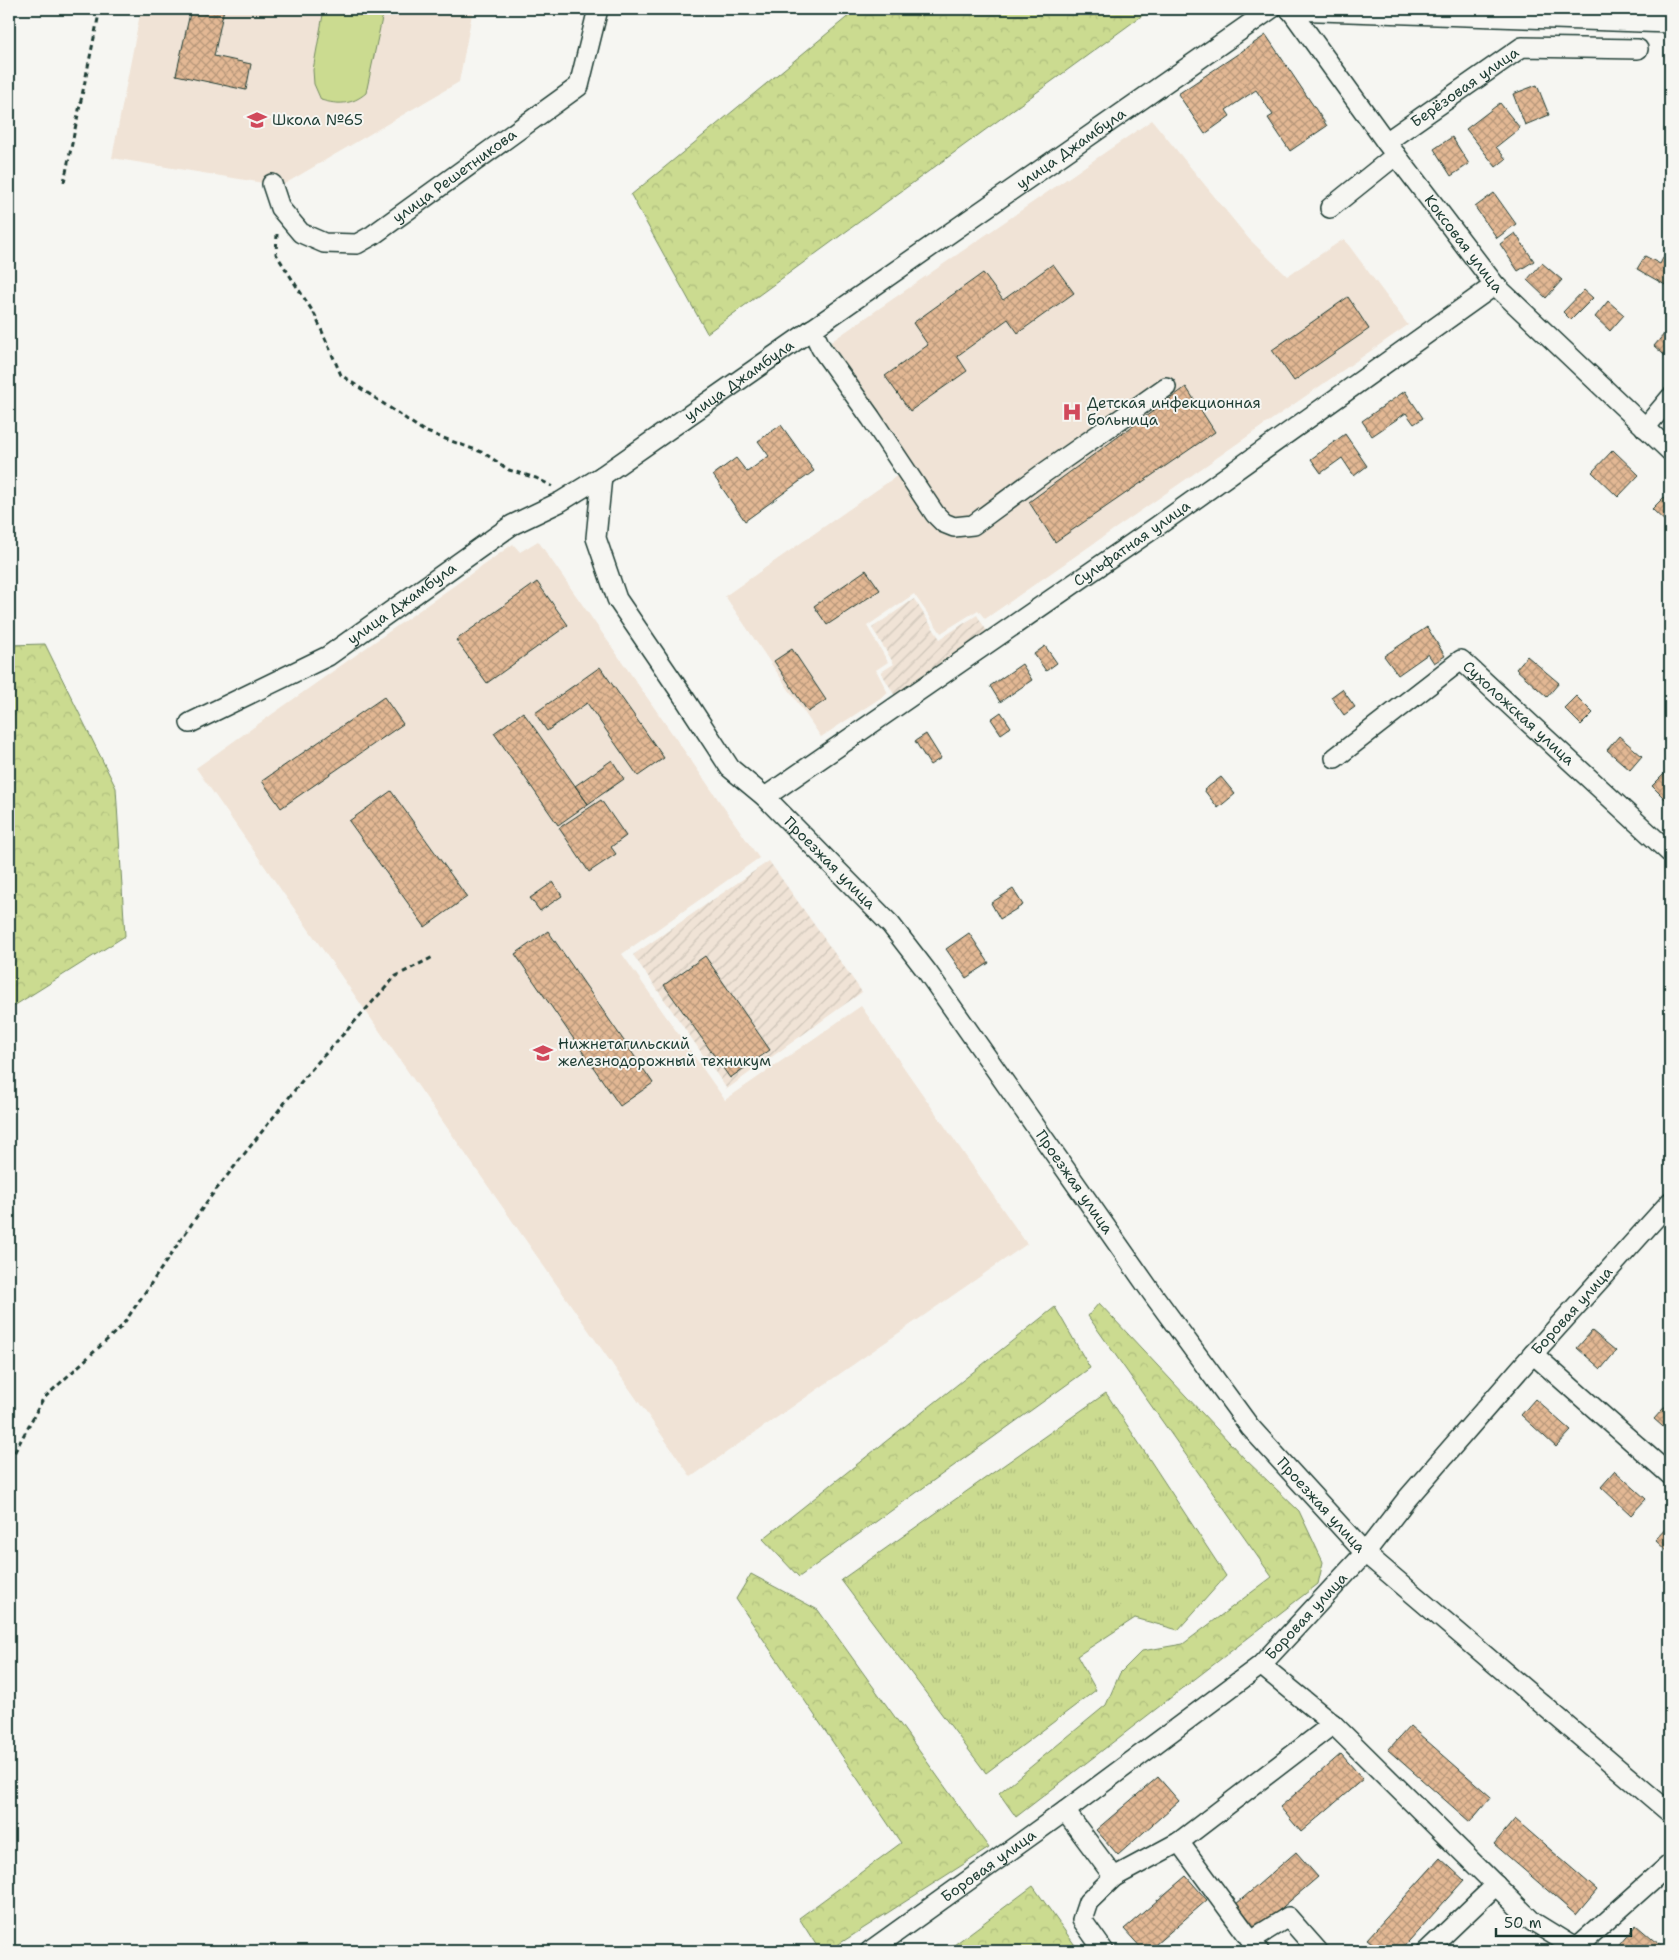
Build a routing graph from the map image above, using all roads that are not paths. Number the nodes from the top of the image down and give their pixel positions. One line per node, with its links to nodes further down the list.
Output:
1 (598, 9): 7 (street, улица Решетникова)
2 (1271, 9): 10 (street, улица Джамбула)
3 (1290, 9): 4 (street); 6 (street, Коксовая улица)
4 (1670, 23)
5 (1638, 50): 6 (street, Берёзовая улица)
6 (1391, 149): 8 (street, Берёзовая улица); 9 (street, Коксовая улица)
7 (272, 184)
8 (1330, 208)
9 (1496, 285): 13 (street, Коксовая улица); 18 (street, Сульфатная улица)
10 (812, 329): 11 (street); 15 (street, улица Джамбула)
11 (1166, 387)
12 (1670, 398): 13 (street)
13 (1645, 428): 14 (street, Коксовая улица)
14 (1670, 451)
15 (602, 476): 16 (street, улица Джамбула); 18 (street, Проезжая улица)
16 (190, 723)
17 (1336, 758): 19 (street, Сухоложская улица)
18 (765, 797): 23 (street, Проезжая улица)
19 (1670, 853)
20 (1670, 1202): 21 (street, Боровая улица)
21 (1533, 1354): 22 (street); 23 (street, Боровая улица)
22 (1670, 1475)
23 (1365, 1553): 24 (street, Боровая улица); 27 (street, Проезжая улица)
24 (1261, 1665): 25 (street); 26 (street, Боровая улица)
25 (1333, 1724): 28 (street); 31 (street)
26 (1065, 1811): 30 (street); 34 (street, Боровая улица)
27 (1670, 1813)
28 (1179, 1842): 30 (street); 32 (street)
29 (1670, 1864): 33 (street)
30 (1114, 1877): 35 (street)
31 (1496, 1885): 33 (street); 37 (street)
32 (1255, 1946): 36 (street)
33 (1578, 1949)
34 (870, 1951)
35 (1104, 1951)
36 (1318, 1951)
37 (1427, 1951)

